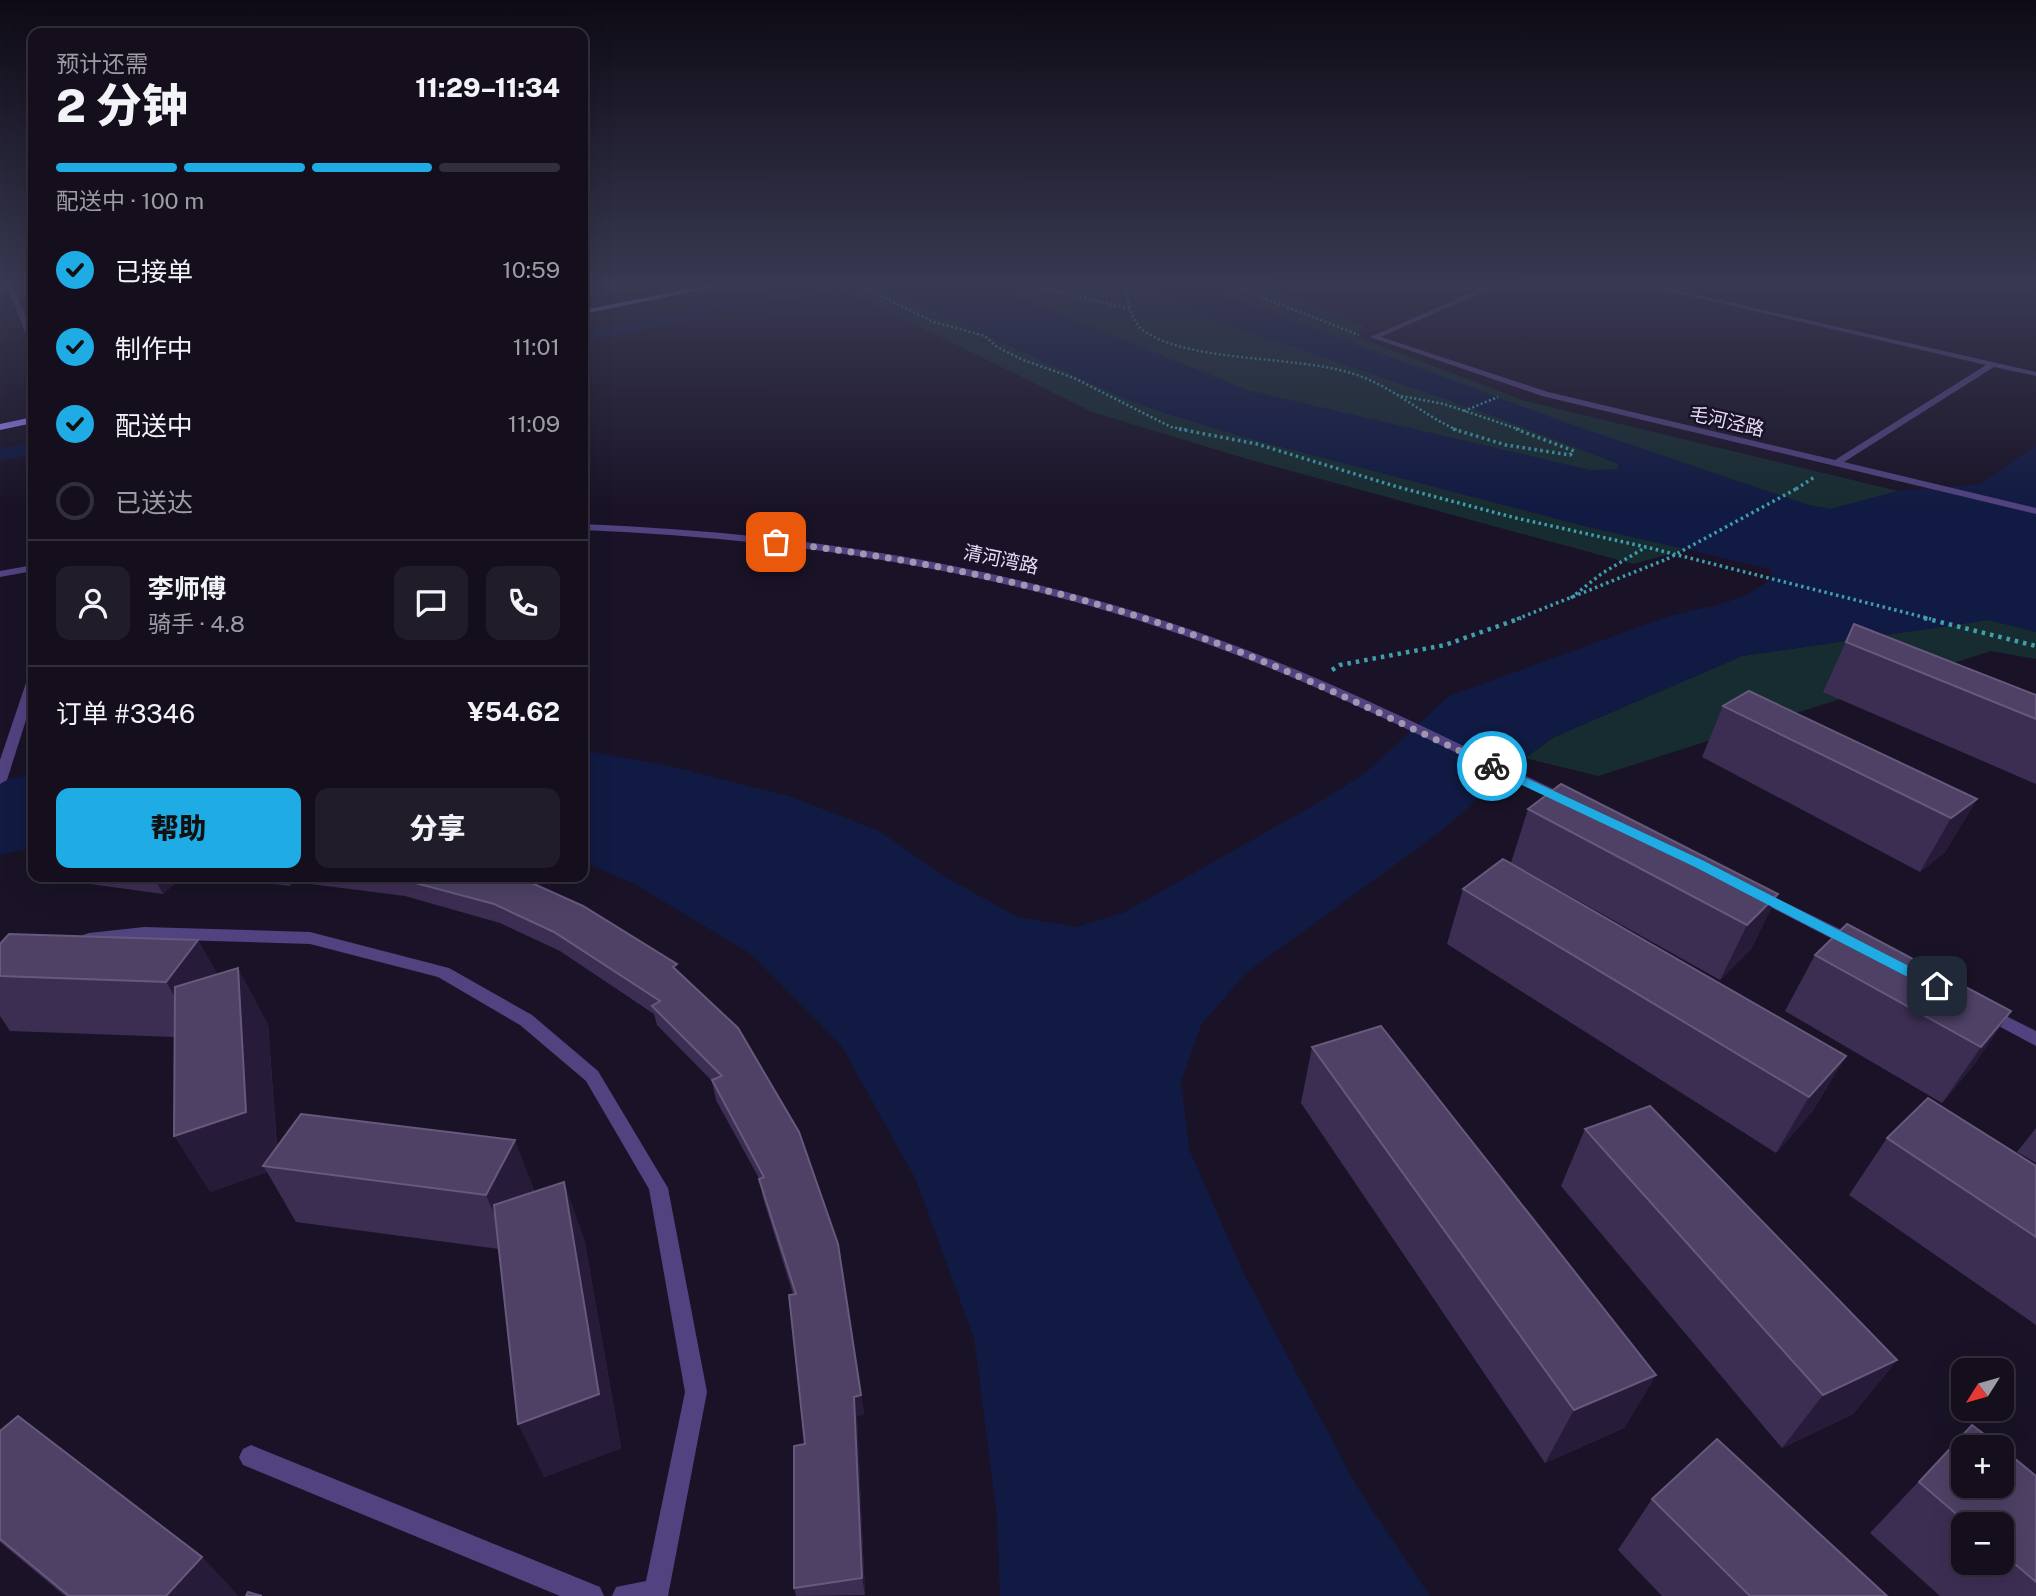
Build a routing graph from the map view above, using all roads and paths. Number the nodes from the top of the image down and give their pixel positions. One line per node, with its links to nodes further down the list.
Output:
1 (1020, 358): 16 (path)
2 (1255, 358): 8 (path)
3 (1437, 358): 7 (street, 毛河泾路)
4 (1969, 358): 5 (street)
5 (1993, 364): 6 (street); 12 (street)
6 (2033, 373)
7 (1523, 388): 9 (path); 12 (street, 毛河泾路)
8 (1401, 396): 9 (path); 9 (path)
9 (1463, 411)
10 (28, 421): 11 (main road)
11 (0, 427)
12 (1835, 464): 14 (street, 毛河泾路)
13 (1796, 489): 19 (path, bridge)
14 (2036, 511)
15 (588, 527): 21 (street, 清河湾路)
16 (1646, 547): 19 (path); 20 (path)
17 (28, 569): 18 (street)
18 (0, 574)
19 (1567, 600): 21 (path)
20 (2036, 646)
21 (1310, 683): 24 (street, 清河湾路)
22 (28, 696): 23 (street)
23 (0, 780)
24 (1578, 807)
25 (1746, 888): 27 (street)
26 (66, 942): 31 (street)
27 (1864, 948)
28 (1974, 1006): 29 (street)
29 (2036, 1039)
30 (251, 1457): 32 (street)
31 (656, 1594): 33 (street)
32 (591, 1596)
33 (625, 1596)

